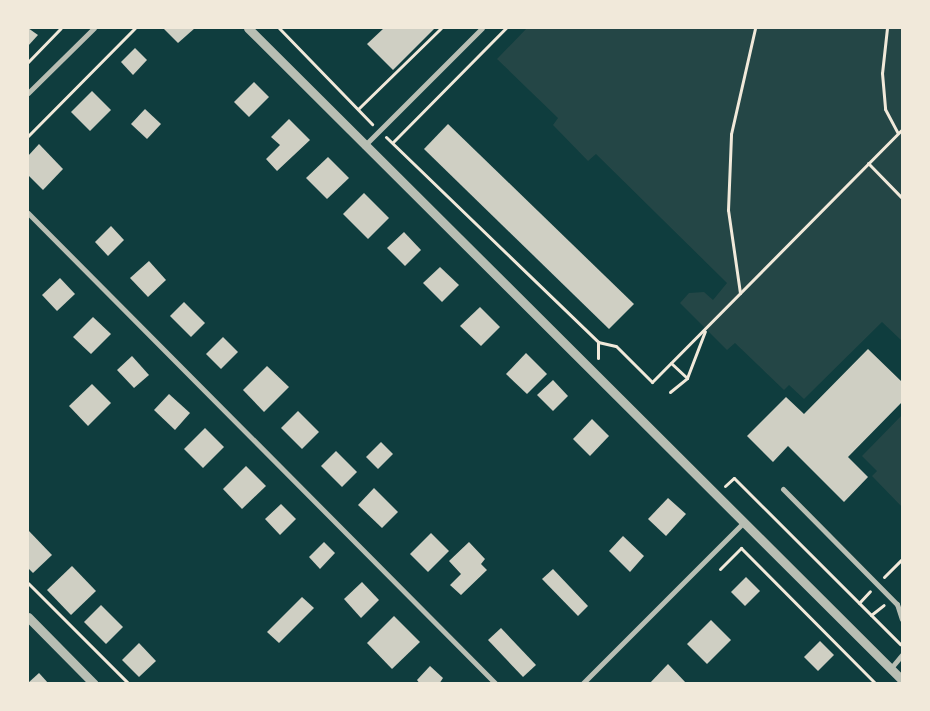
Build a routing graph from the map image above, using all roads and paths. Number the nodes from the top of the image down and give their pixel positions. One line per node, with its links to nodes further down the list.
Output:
1 (61, 28): 11 (path)
2 (94, 28): 12 (street)
3 (135, 28): 17 (path)
4 (248, 28): 19 (street)
5 (279, 28): 13 (path)
6 (441, 28): 13 (path)
7 (482, 28): 15 (street)
8 (506, 28): 18 (path)
9 (755, 28): 23 (path)
10 (887, 28): 16 (path)
11 (28, 62)
12 (28, 93)
13 (358, 109): 15 (path)
14 (902, 128): 16 (path)
15 (379, 131): 18 (path); 19 (street)
16 (898, 133): 20 (path)
17 (28, 136)
18 (393, 142): 25 (path)
19 (364, 146): 32 (street)
20 (868, 163): 21 (path); 23 (path)
21 (902, 198)
22 (28, 213): 43 (street)
23 (740, 293): 24 (path)
24 (706, 328): 27 (path); 28 (path)
25 (598, 342): 26 (path); 27 (path)
26 (598, 361)
27 (671, 363): 28 (path)
28 (687, 378): 29 (path)
29 (670, 392)
30 (725, 486): 37 (path)
31 (783, 489): 36 (street)
32 (745, 521): 39 (street); 44 (street)
33 (720, 569): 45 (path)
34 (28, 583): 42 (path)
35 (28, 617): 41 (street)
36 (902, 618)
37 (902, 646)
38 (902, 655): 39 (street)
39 (891, 668): 40 (street)
40 (902, 680)
41 (94, 684)
42 (129, 684)
43 (496, 684)
44 (582, 684)
45 (876, 684)

